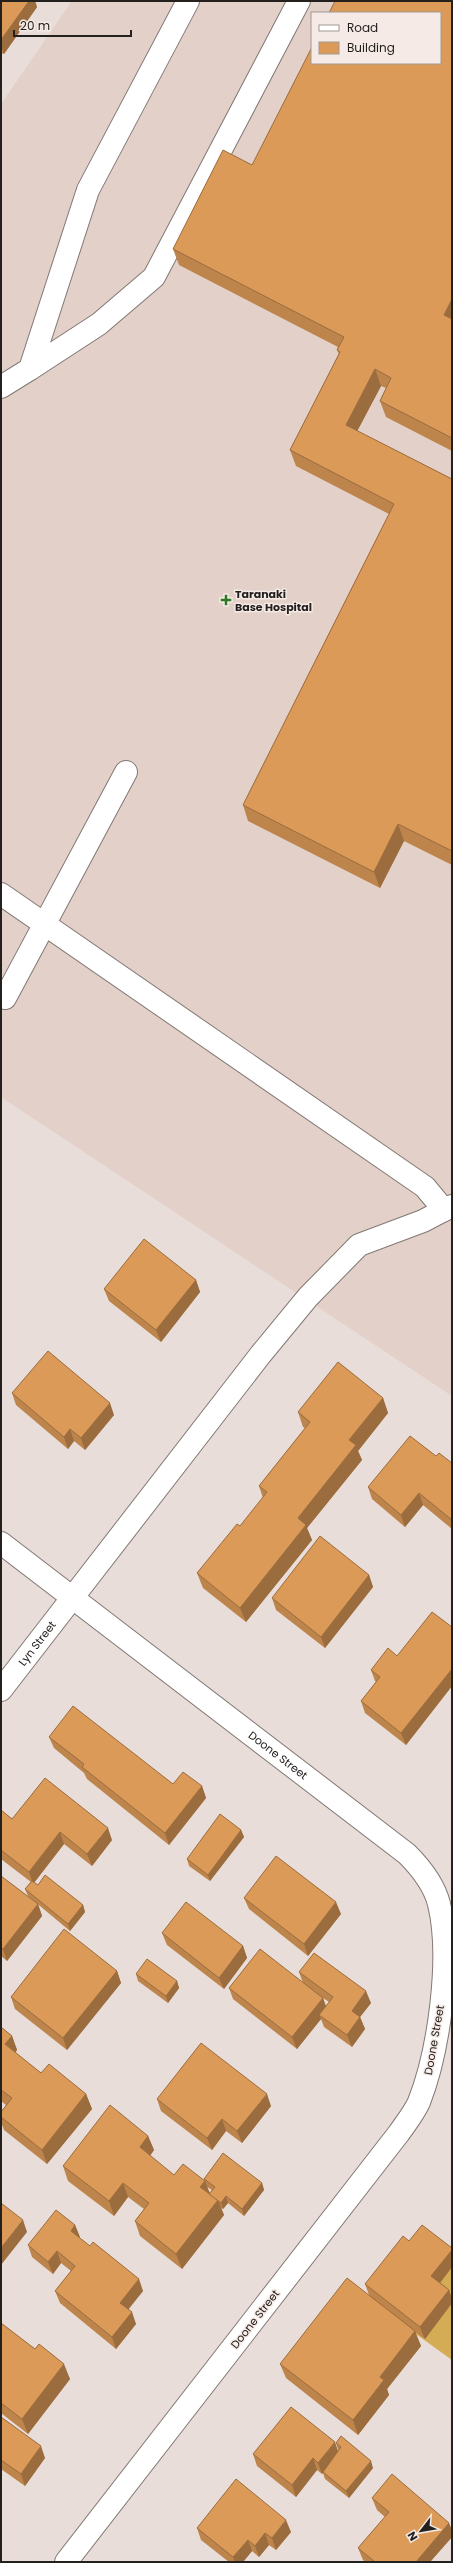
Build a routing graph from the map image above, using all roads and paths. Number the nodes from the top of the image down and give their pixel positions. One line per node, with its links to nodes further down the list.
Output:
1 (188, 1): 3 (street)
2 (299, 1): 3 (street)
3 (30, 369): 4 (street)
4 (1, 387)
5 (126, 772): 7 (street)
6 (1, 894): 7 (street)
7 (44, 924): 8 (street); 9 (street)
8 (5, 998)
9 (448, 1208): 11 (street, Lyn Street)
10 (1, 1543): 11 (street, Doone Street)
11 (73, 1596): 12 (street, Lyn Street); 13 (street, Doone Street)
12 (1, 1690)
13 (66, 2562)

